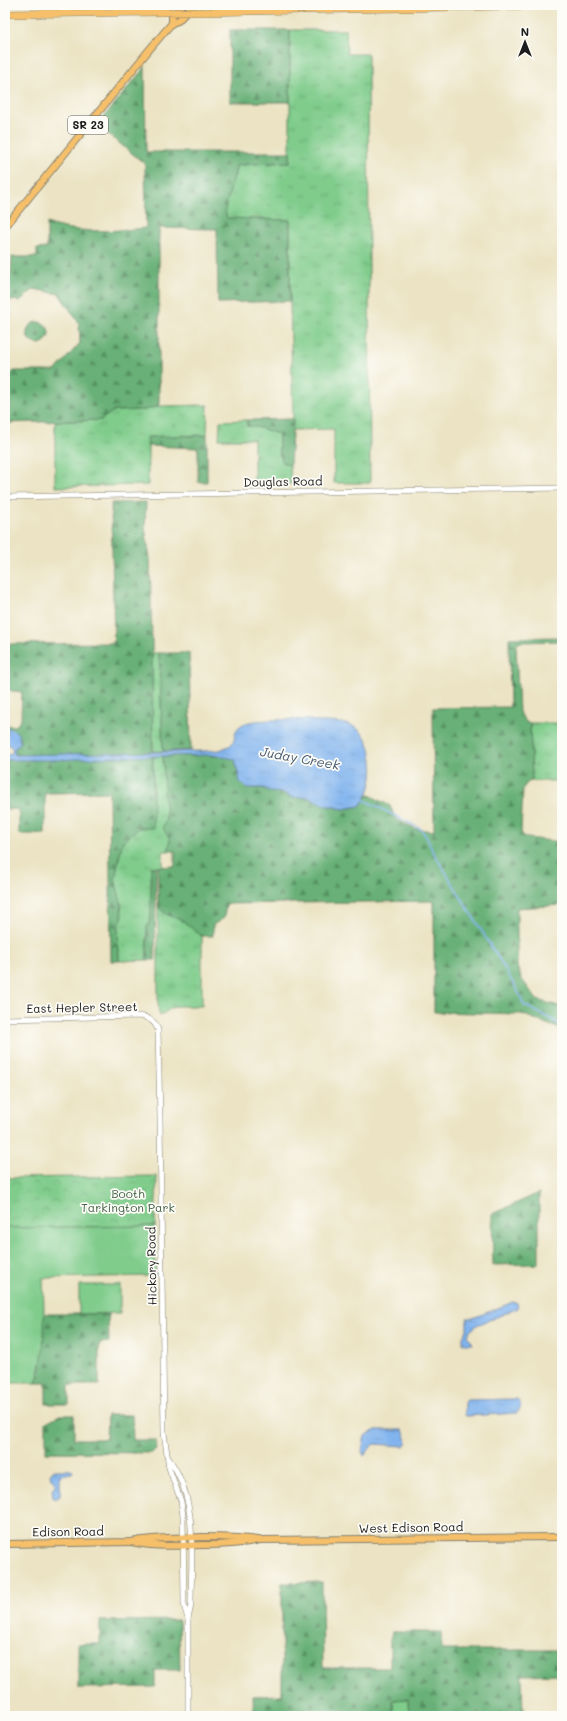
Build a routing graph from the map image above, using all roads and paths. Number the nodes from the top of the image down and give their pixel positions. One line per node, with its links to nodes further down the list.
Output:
1 (182, 5): 5 (main road, SR 23)
2 (193, 5): 5 (main road, SR 23)
3 (546, 5): 4 (highway, bridge)
4 (5, 14)
5 (172, 24): 6 (main road, SR 23)
6 (5, 227)
7 (562, 488): 8 (street, Douglas Road)
8 (5, 497)
9 (5, 1019): 10 (street, East Hepler Street)
10 (156, 1026): 11 (street, Hickory Road)
11 (168, 1458): 13 (street, Hickory Road); 14 (street, Hickory Road)
12 (562, 1537): 15 (main road, West Edison Road)
13 (184, 1538): 14 (main road, Edison Road); 16 (main road, Edison Road); 18 (street, Hickory Road)
14 (190, 1538): 15 (main road, West Edison Road); 19 (street, Hickory Road)
15 (260, 1540): 19 (main road, West Edison Road)
16 (131, 1542): 17 (main road, Edison Road); 18 (main road, Edison Road)
17 (5, 1544)
18 (184, 1546): 19 (main road, Edison Road); 20 (street, Hickory Road)
19 (191, 1546): 20 (street, Hickory Road)
20 (188, 1619): 21 (street, Hickory Road)
21 (188, 1716)

